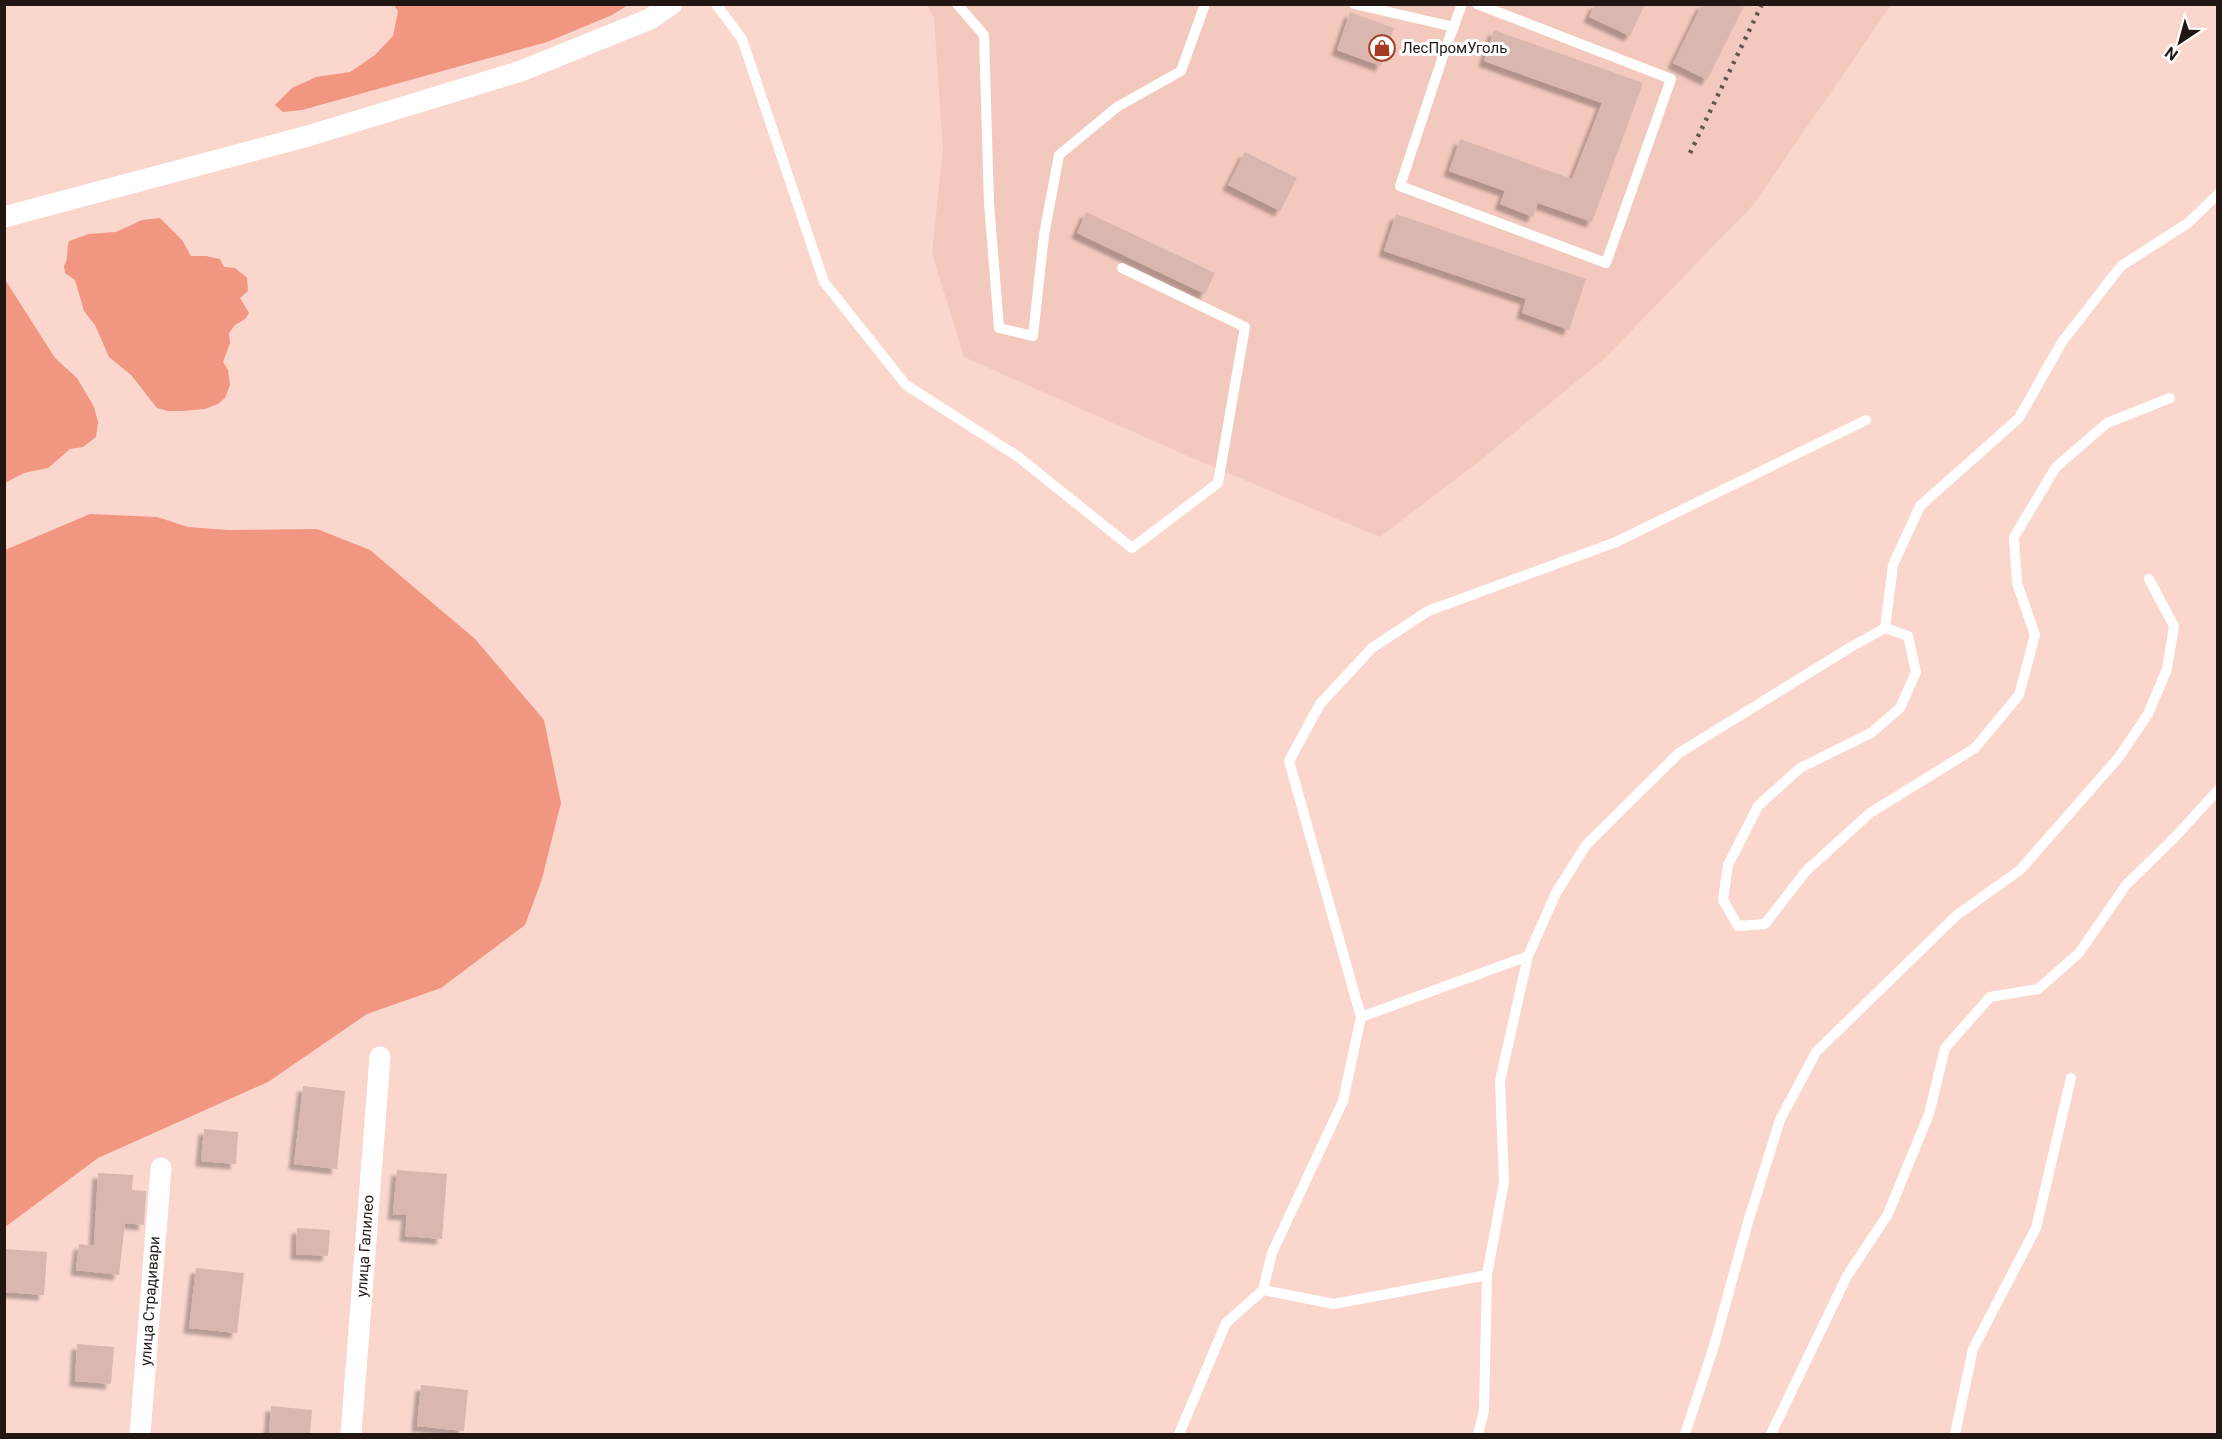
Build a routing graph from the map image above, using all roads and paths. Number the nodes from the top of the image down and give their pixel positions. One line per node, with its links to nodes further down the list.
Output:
1 (672, 4): 10 (street)
2 (716, 4): 11 (lane)
3 (957, 4): 4 (lane)
4 (1205, 4)
5 (1354, 4): 8 (lane)
6 (1462, 4): 8 (lane)
7 (1478, 4): 8 (lane)
8 (1454, 27)
9 (2217, 194): 15 (lane)
10 (4, 217)
11 (1122, 268)
12 (2170, 398): 15 (lane)
13 (1866, 420): 18 (lane)
14 (2149, 579): 28 (lane)
15 (1885, 628): 17 (lane)
16 (2217, 790): 29 (lane)
17 (1528, 956): 18 (lane); 22 (lane)
18 (1360, 1017): 23 (lane)
19 (380, 1057): 25 (street, улица Галилео)
20 (2071, 1078): 30 (lane)
21 (161, 1168): 24 (street, улица Страдивари)
22 (1487, 1275): 23 (lane); 27 (lane)
23 (1263, 1290): 26 (lane)
24 (140, 1434)
25 (351, 1434)
26 (1179, 1434)
27 (1478, 1434)
28 (1685, 1434)
29 (1771, 1434)
30 (1955, 1434)

